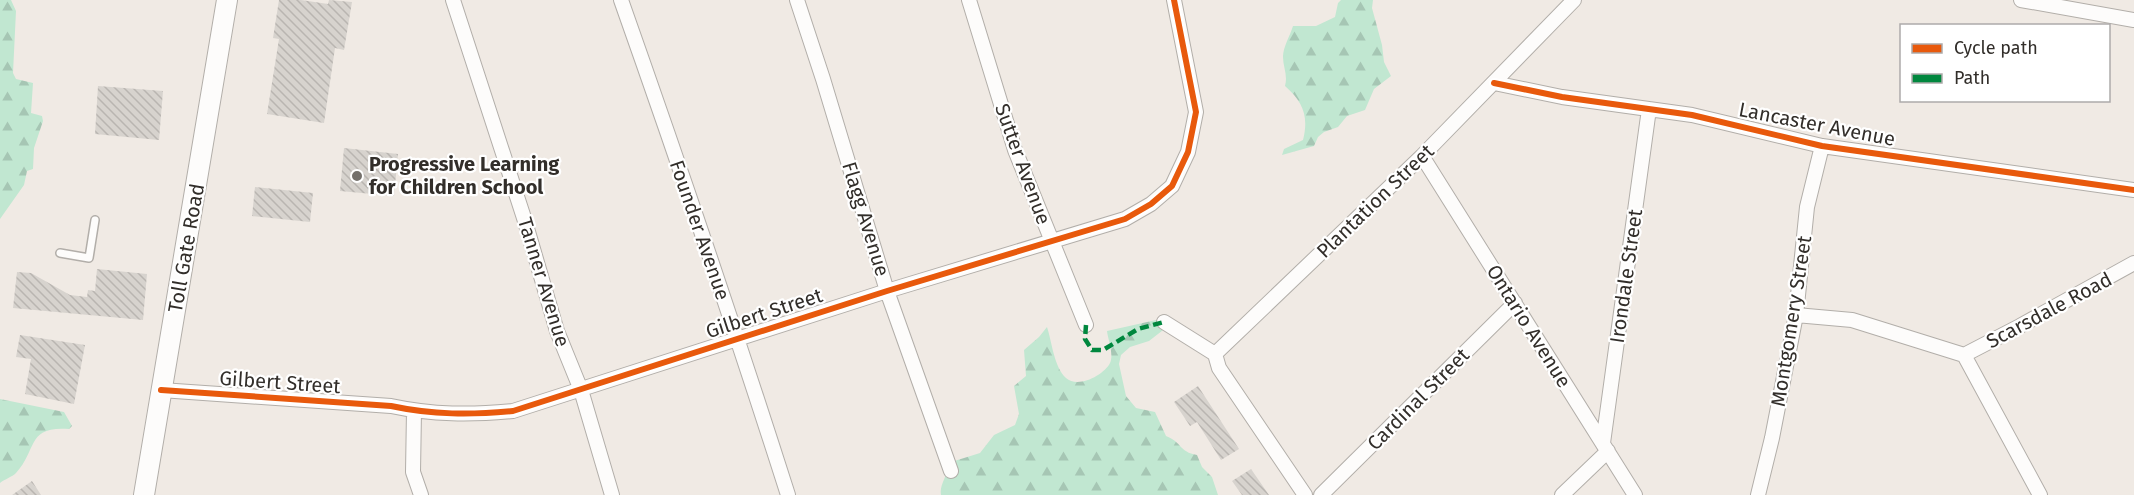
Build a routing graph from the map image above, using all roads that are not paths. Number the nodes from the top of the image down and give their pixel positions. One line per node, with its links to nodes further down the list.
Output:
1 (227, 0): 27 (main road, Toll Gate Road)
2 (453, 0): 28 (street, Tanner Avenue)
3 (621, 0): 24 (street, Founder Avenue)
4 (797, 0): 19 (street, Flagg Avenue)
5 (969, 0): 16 (street, Sutter Avenue)
6 (1174, 0): 16 (street, Gilbert Street)
7 (1574, 0): 10 (street, Plantation Street)
8 (2021, 0): 9 (street)
9 (2134, 20)
10 (1494, 83): 11 (street, Lancaster Avenue); 13 (street, Plantation Street)
11 (1649, 109): 12 (street, Lancaster Avenue); 30 (street, Irondale Street)
12 (1821, 146): 14 (street, Lancaster Avenue); 21 (street, Montgomery Street)
13 (1422, 156): 20 (street, Ontario Avenue); 25 (street, Plantation Street)
14 (2134, 190)
15 (95, 220): 17 (lane)
16 (1051, 241): 19 (street, Gilbert Street); 23 (street, Sutter Avenue)
17 (60, 253)
18 (2134, 263): 26 (street, Scarsdale Road)
19 (887, 291): 24 (street, Gilbert Street); 31 (street, Flagg Avenue)
20 (1515, 303): 30 (street, Ontario Avenue); 37 (street, Cardinal Street)
21 (1796, 315): 26 (street); 40 (street, Montgomery Street)
22 (1164, 322): 25 (street)
23 (1086, 325)
24 (738, 339): 28 (street, Gilbert Street); 35 (street, Founder Avenue)
25 (1215, 354): 36 (street)
26 (1964, 355): 41 (street)
27 (161, 390): 29 (street, Gilbert Street); 32 (main road, Toll Gate Road)
28 (581, 390): 29 (street, Gilbert Street); 34 (street, Tanner Avenue)
29 (414, 411): 33 (street)
30 (1605, 447): 38 (street); 39 (street, Ontario Avenue)
31 (951, 471)
32 (144, 495)
33 (421, 495)
34 (612, 495)
35 (788, 495)
36 (1305, 495)
37 (1321, 495)
38 (1562, 495)
39 (1635, 495)
40 (1758, 495)
41 (2040, 495)

